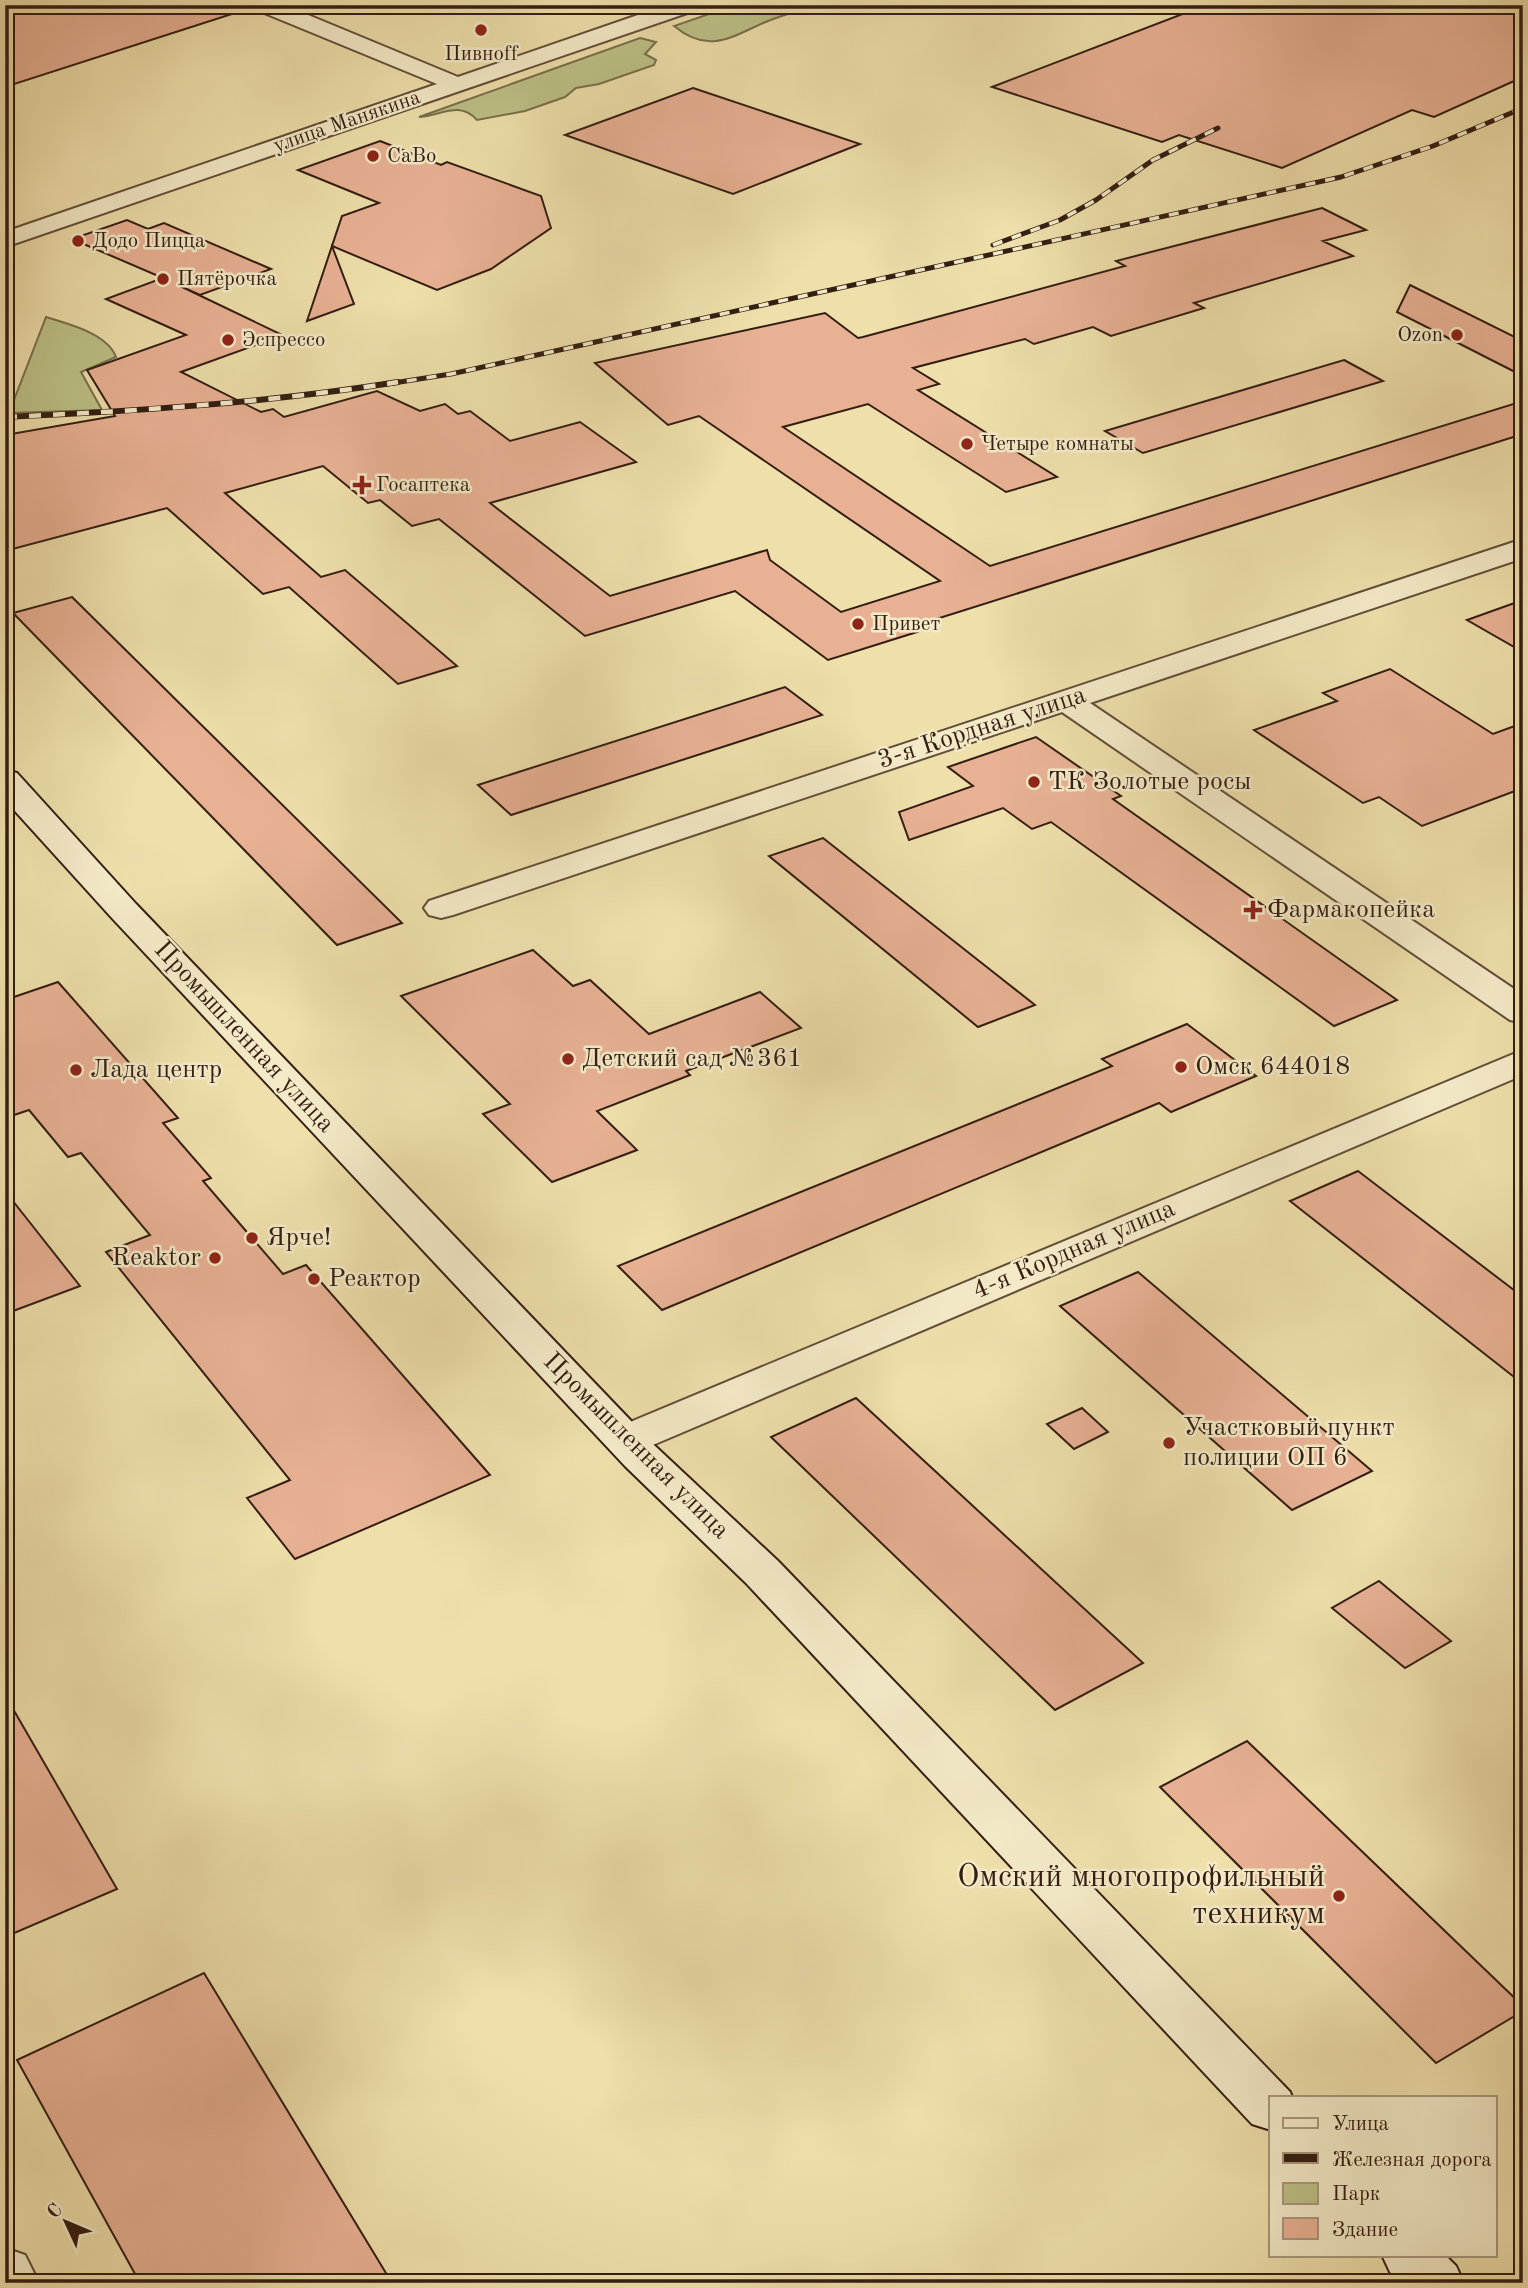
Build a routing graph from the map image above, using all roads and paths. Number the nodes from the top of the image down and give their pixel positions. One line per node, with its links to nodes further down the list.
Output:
1 (265, 5): 3 (street)
2 (688, 5): 3 (street, улица Манякина)
3 (457, 84): 4 (street, улица Манякина)
4 (5, 240)
5 (1523, 548): 6 (street, 3-я Кордная улица)
6 (1065, 700): 8 (street, 3-я Кордная улица); 9 (street)
7 (5, 780): 11 (street, Промышленная улица)
8 (441, 908)
9 (1523, 1012)
10 (1523, 1061): 11 (street, 4-я Кордная улица)
11 (626, 1440): 12 (street, Промышленная улица)
12 (1269, 2106)
13 (1411, 2256): 16 (street)
14 (5, 2272): 15 (street)
15 (11, 2283)
16 (1436, 2283)

